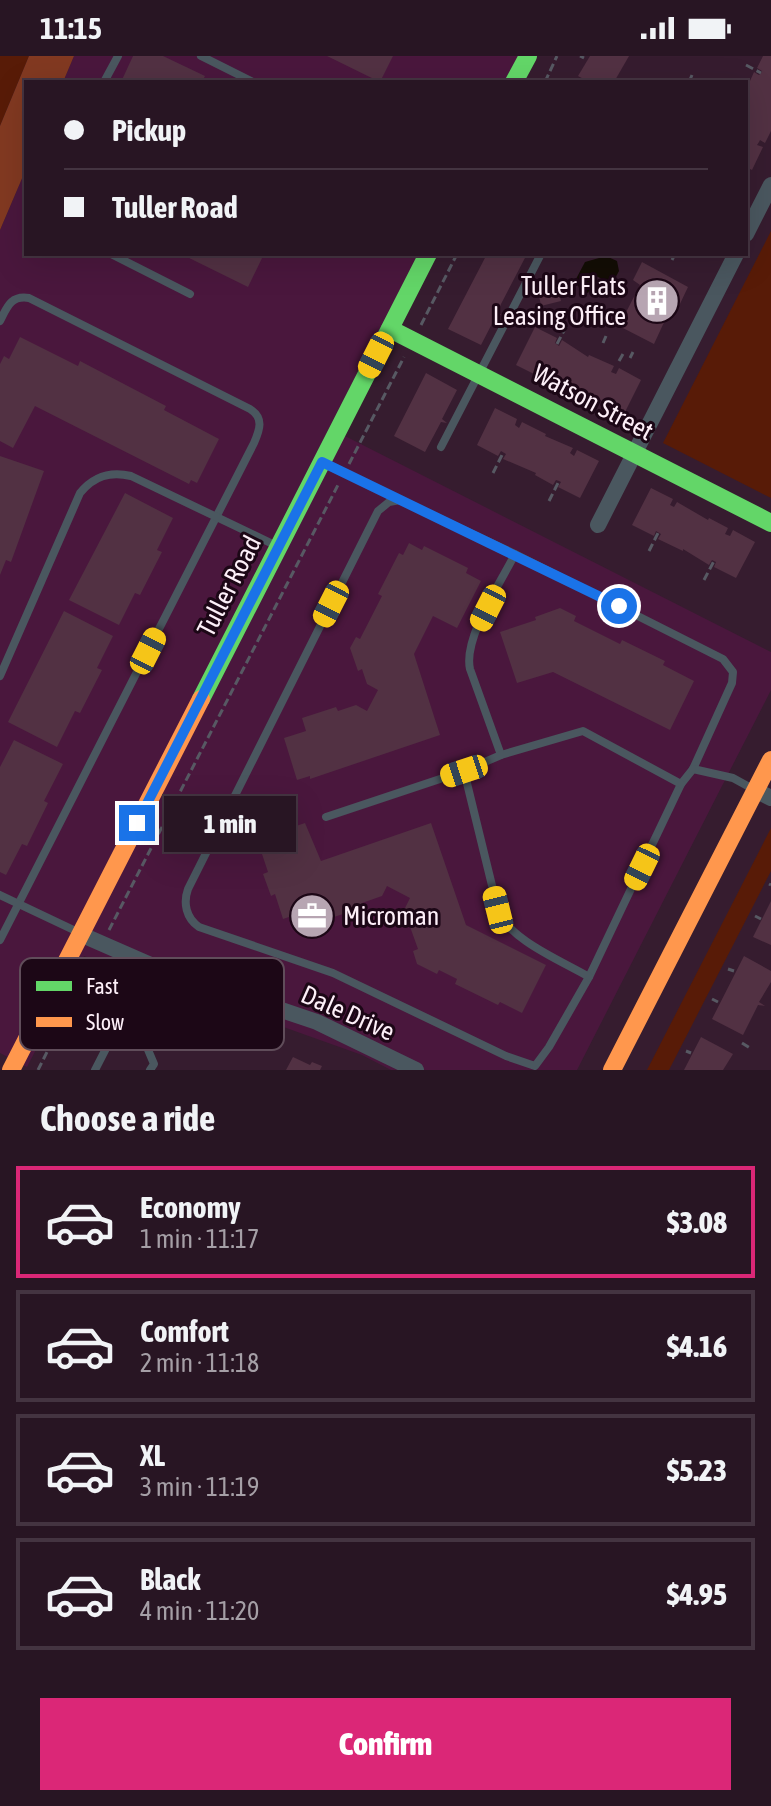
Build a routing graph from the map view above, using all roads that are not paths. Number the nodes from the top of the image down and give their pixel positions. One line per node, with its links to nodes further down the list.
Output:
1 (118, 56): 4 (lane)
2 (201, 56): 5 (lane)
3 (528, 56): 6 (street)
4 (105, 80)
5 (249, 80)
6 (517, 80)
7 (771, 185): 9 (street)
8 (748, 196): 9 (street)
9 (766, 205): 10 (street)
10 (748, 231)
11 (115, 256): 15 (lane)
12 (427, 256): 17 (street, Tuller Road)
13 (540, 256): 18 (lane)
14 (735, 256): 20 (street)
15 (190, 294)
16 (0, 321): 23 (lane)
17 (390, 329): 18 (street, Watson Street); 21 (street, Tuller Road)
18 (480, 373): 19 (lane); 20 (street, Watson Street)
19 (441, 447)
20 (634, 454): 24 (street, Watson Street); 25 (street)
21 (322, 462): 22 (lane); 26 (street, Tuller Road)
22 (402, 500): 27 (lane); 42 (lane)
23 (216, 517): 26 (lane); 28 (lane); 37 (lane)
24 (771, 523)
25 (598, 525)
26 (278, 547): 38 (street, Tuller Road)
27 (515, 554): 29 (lane); 31 (lane)
28 (0, 676)
29 (501, 755): 32 (lane); 33 (lane)
30 (771, 760): 34 (street)
31 (693, 769): 33 (lane); 34 (lane)
32 (464, 771): 35 (lane); 42 (lane)
33 (681, 784): 42 (lane)
34 (763, 794): 51 (street)
35 (326, 817)
36 (0, 895): 37 (lane)
37 (18, 905): 38 (lane); 39 (lane)
38 (80, 934): 40 (street, Tuller Road); 41 (street, Dale Drive)
39 (0, 940)
40 (68, 958)
41 (134, 958)
42 (589, 977)
43 (284, 1011): 50 (street, Dale Drive)
44 (21, 1050): 47 (street, Tuller Road)
45 (105, 1050): 48 (lane)
46 (148, 1050): 49 (lane)
47 (11, 1070)
48 (95, 1070)
49 (150, 1070)
50 (416, 1070)
51 (612, 1070)

